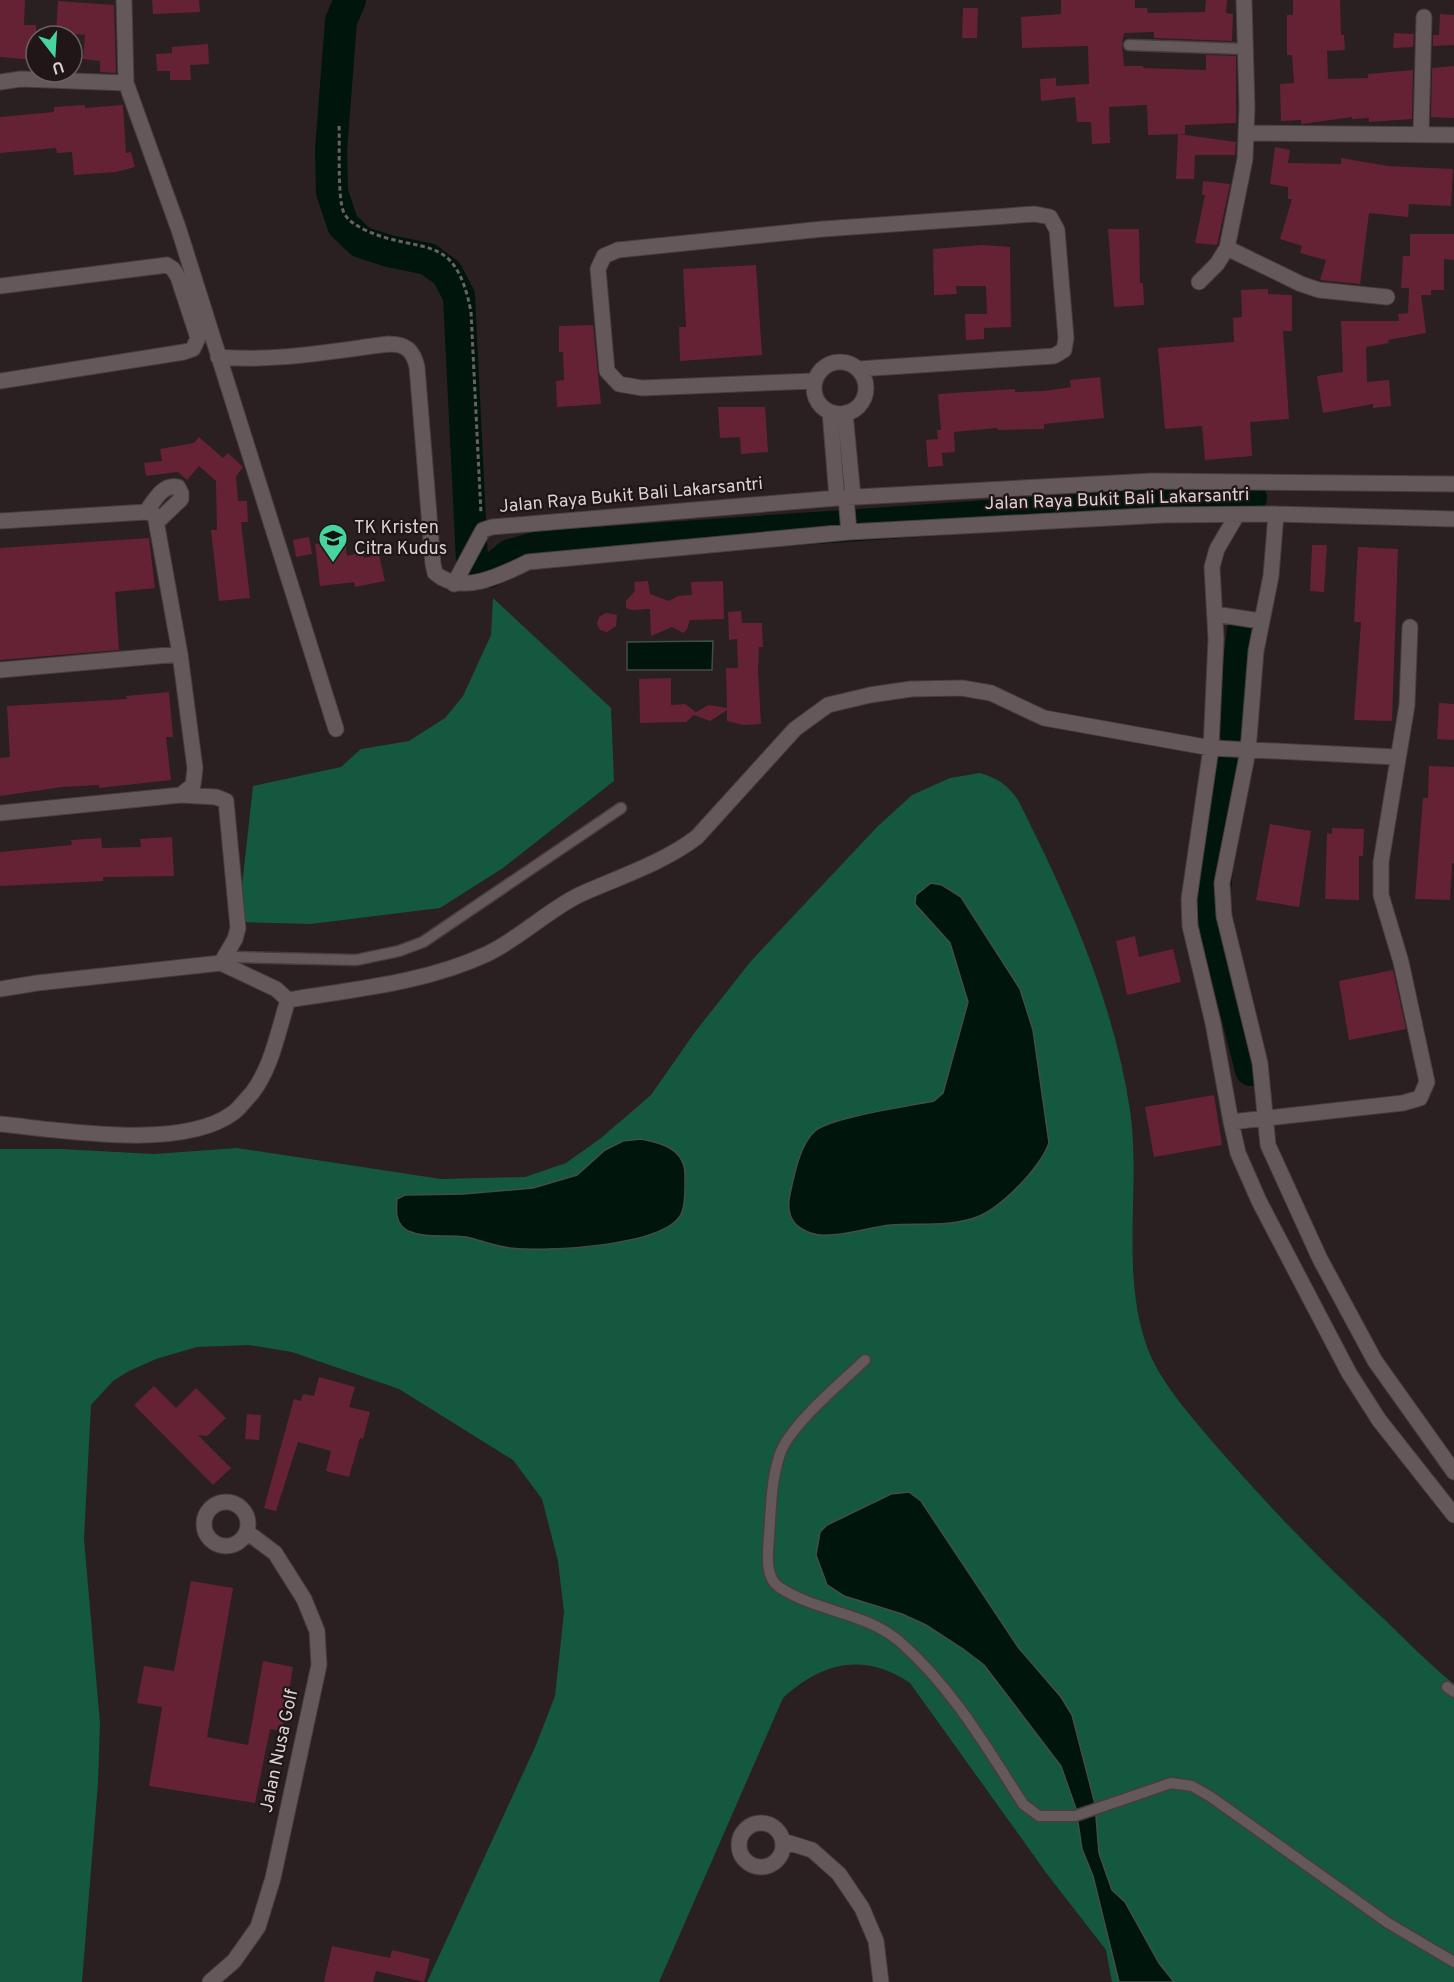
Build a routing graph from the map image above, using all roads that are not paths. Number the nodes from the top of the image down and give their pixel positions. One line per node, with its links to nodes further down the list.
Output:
1 (124, 0): 7 (street)
2 (1244, 0): 5 (street)
3 (1424, 17): 9 (street)
4 (1129, 45): 5 (lane)
5 (1245, 49): 8 (street)
6 (0, 82): 7 (street)
7 (126, 83): 15 (street)
8 (1246, 133): 9 (street); 11 (street)
9 (1421, 135): 10 (street)
10 (1454, 135)
11 (1227, 249): 12 (street); 14 (street)
12 (1199, 282)
13 (0, 286): 17 (street)
14 (1387, 297)
15 (218, 357): 27 (street); 33 (street)
16 (858, 369): 18 (street); 18 (street); 19 (street)
17 (0, 381)
18 (814, 381): 19 (street)
19 (837, 413): 21 (street)
20 (1454, 484): 21 (street, Jalan Raya Bukit Bali Lakarsantri)
21 (846, 501): 26 (street); 27 (street, Jalan Raya Bukit Bali Lakarsantri)
22 (1276, 514): 23 (street, Jalan Raya Bukit Bali Lakarsantri); 24 (street, Jalan Raya Bukit Bali Lakarsantri); 29 (street)
23 (1237, 515): 26 (street, Jalan Raya Bukit Bali Lakarsantri); 28 (street)
24 (1454, 519)
25 (0, 521): 31 (street)
26 (849, 530): 27 (street, Jalan Raya Bukit Bali Lakarsantri)
27 (458, 578)
28 (1215, 614): 29 (street); 34 (street)
29 (1260, 621): 35 (street)
30 (1410, 627): 36 (street)
31 (180, 654): 32 (street); 37 (street)
32 (0, 670)
33 (336, 729)
34 (1211, 748): 35 (street); 42 (street); 44 (street)
35 (1248, 751): 36 (street); 43 (street)
36 (1397, 757): 43 (street)
37 (181, 795): 39 (street); 40 (street)
38 (621, 808): 40 (lane)
39 (0, 813)
40 (221, 963): 41 (street); 42 (street)
41 (0, 989)
42 (288, 1000): 45 (street)
43 (1266, 1118): 44 (street); 47 (street)
44 (1231, 1122): 48 (street)
45 (0, 1124)
46 (865, 1360): 51 (lane)
47 (1454, 1472)
48 (1454, 1515)
49 (247, 1532): 52 (street, Jalan Nusa Golf)
50 (783, 1841): 53 (street)
51 (1454, 1962)
52 (210, 1982)
53 (881, 1982)

